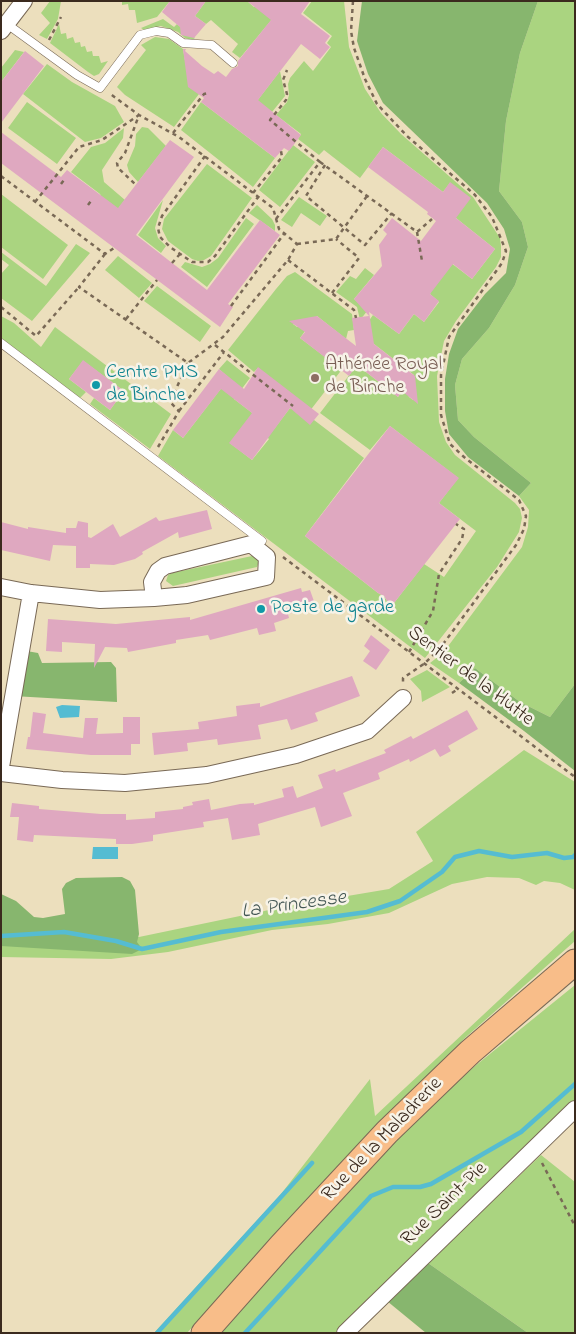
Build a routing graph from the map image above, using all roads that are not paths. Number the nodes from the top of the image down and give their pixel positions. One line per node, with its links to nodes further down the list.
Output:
1 (24, 1): 2 (street)
2 (4, 27): 3 (lane)
3 (233, 63)
4 (1, 343): 5 (lane)
5 (262, 541)
6 (1, 587): 7 (street)
7 (31, 593): 8 (street); 10 (street)
8 (154, 598): 8 (street)
9 (403, 698): 11 (street)
10 (1, 767)
11 (1, 773)
12 (575, 962): 14 (main road, Rue de la Maladrerie)
13 (575, 1109): 15 (street, Rue Saint-Pie)
14 (204, 1333)
15 (345, 1333)

